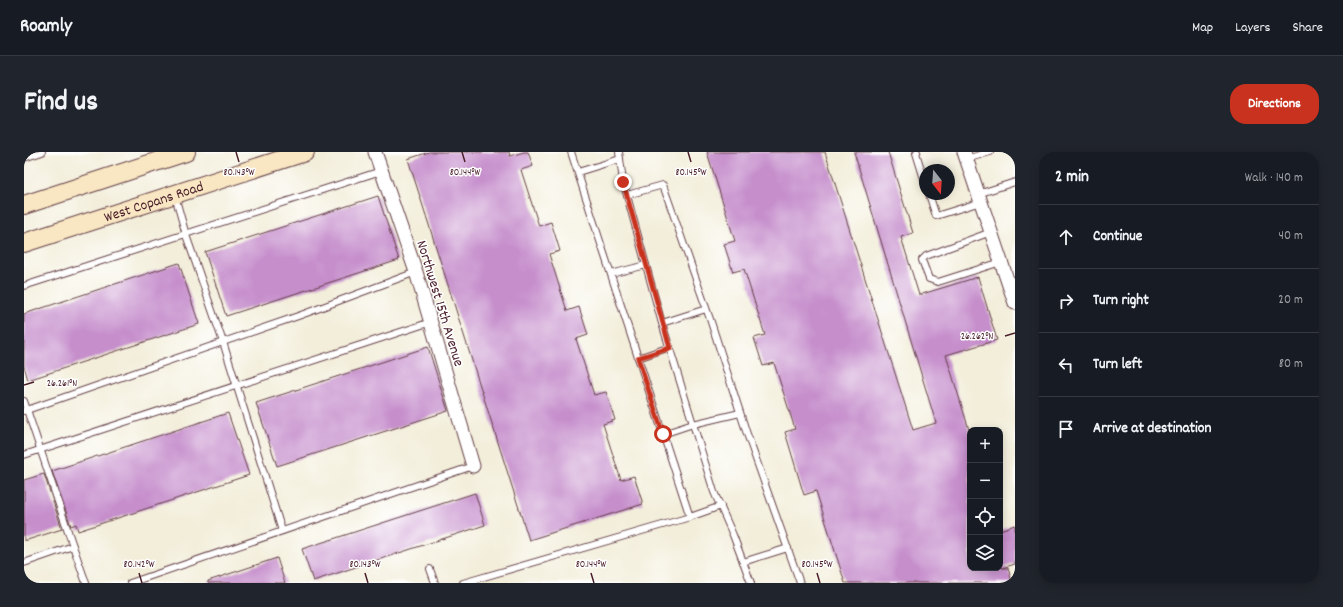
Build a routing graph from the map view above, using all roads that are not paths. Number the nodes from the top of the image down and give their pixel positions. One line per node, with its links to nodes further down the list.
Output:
1 (42, 152): 10 (lane)
2 (186, 152): 19 (main road)
3 (305, 152): 15 (main road, West Copans Road)
4 (375, 152): 12 (street, Northwest 15th Avenue)
5 (571, 152): 13 (lane)
6 (917, 152): 11 (lane)
7 (990, 152): 9 (lane)
8 (619, 155): 13 (lane); 16 (lane)
9 (965, 156): 17 (street)
10 (24, 158)
11 (919, 164)
12 (381, 171): 21 (lane); 25 (street, Northwest 15th Avenue)
13 (578, 172): 26 (lane)
14 (1015, 182): 17 (lane)
15 (174, 194): 21 (lane); 22 (main road, West Copans Road)
16 (626, 195): 24 (lane); 29 (lane)
17 (980, 198): 18 (lane); 20 (street)
18 (931, 200)
19 (24, 205)
20 (991, 232): 23 (street); 23 (lane)
21 (186, 235): 27 (lane); 32 (lane)
22 (24, 243)
23 (1001, 262): 28 (street)
24 (646, 265): 26 (lane); 31 (lane)
25 (416, 272): 30 (street, Northwest 15th Avenue); 32 (lane)
26 (611, 274): 34 (lane)
27 (24, 286)
28 (1015, 303)
29 (706, 309): 31 (lane); 38 (lane)
30 (431, 322): 35 (lane); 43 (street, Northwest 15th Avenue)
31 (662, 323): 33 (lane)
32 (223, 342): 35 (lane); 37 (lane)
33 (670, 348): 34 (lane); 39 (lane)
34 (638, 358): 40 (lane)
35 (236, 385): 41 (lane); 46 (lane)
36 (24, 401): 37 (lane)
37 (26, 410): 41 (lane)
38 (740, 413): 39 (lane); 48 (lane)
39 (693, 424): 40 (lane); 44 (lane)
40 (663, 434): 45 (lane)
41 (41, 449): 42 (lane); 47 (lane)
42 (24, 453)
43 (474, 466): 46 (lane)
44 (721, 506): 45 (lane); 49 (lane)
45 (690, 517): 55 (lane)
46 (282, 531): 53 (lane)
47 (72, 546): 50 (lane); 52 (lane)
48 (788, 548): 49 (lane); 57 (lane)
49 (743, 562): 56 (lane)
50 (24, 563)
51 (430, 569): 54 (lane)
52 (86, 583)
53 (130, 583)
54 (435, 583)
55 (463, 583)
56 (751, 583)
57 (800, 583)

